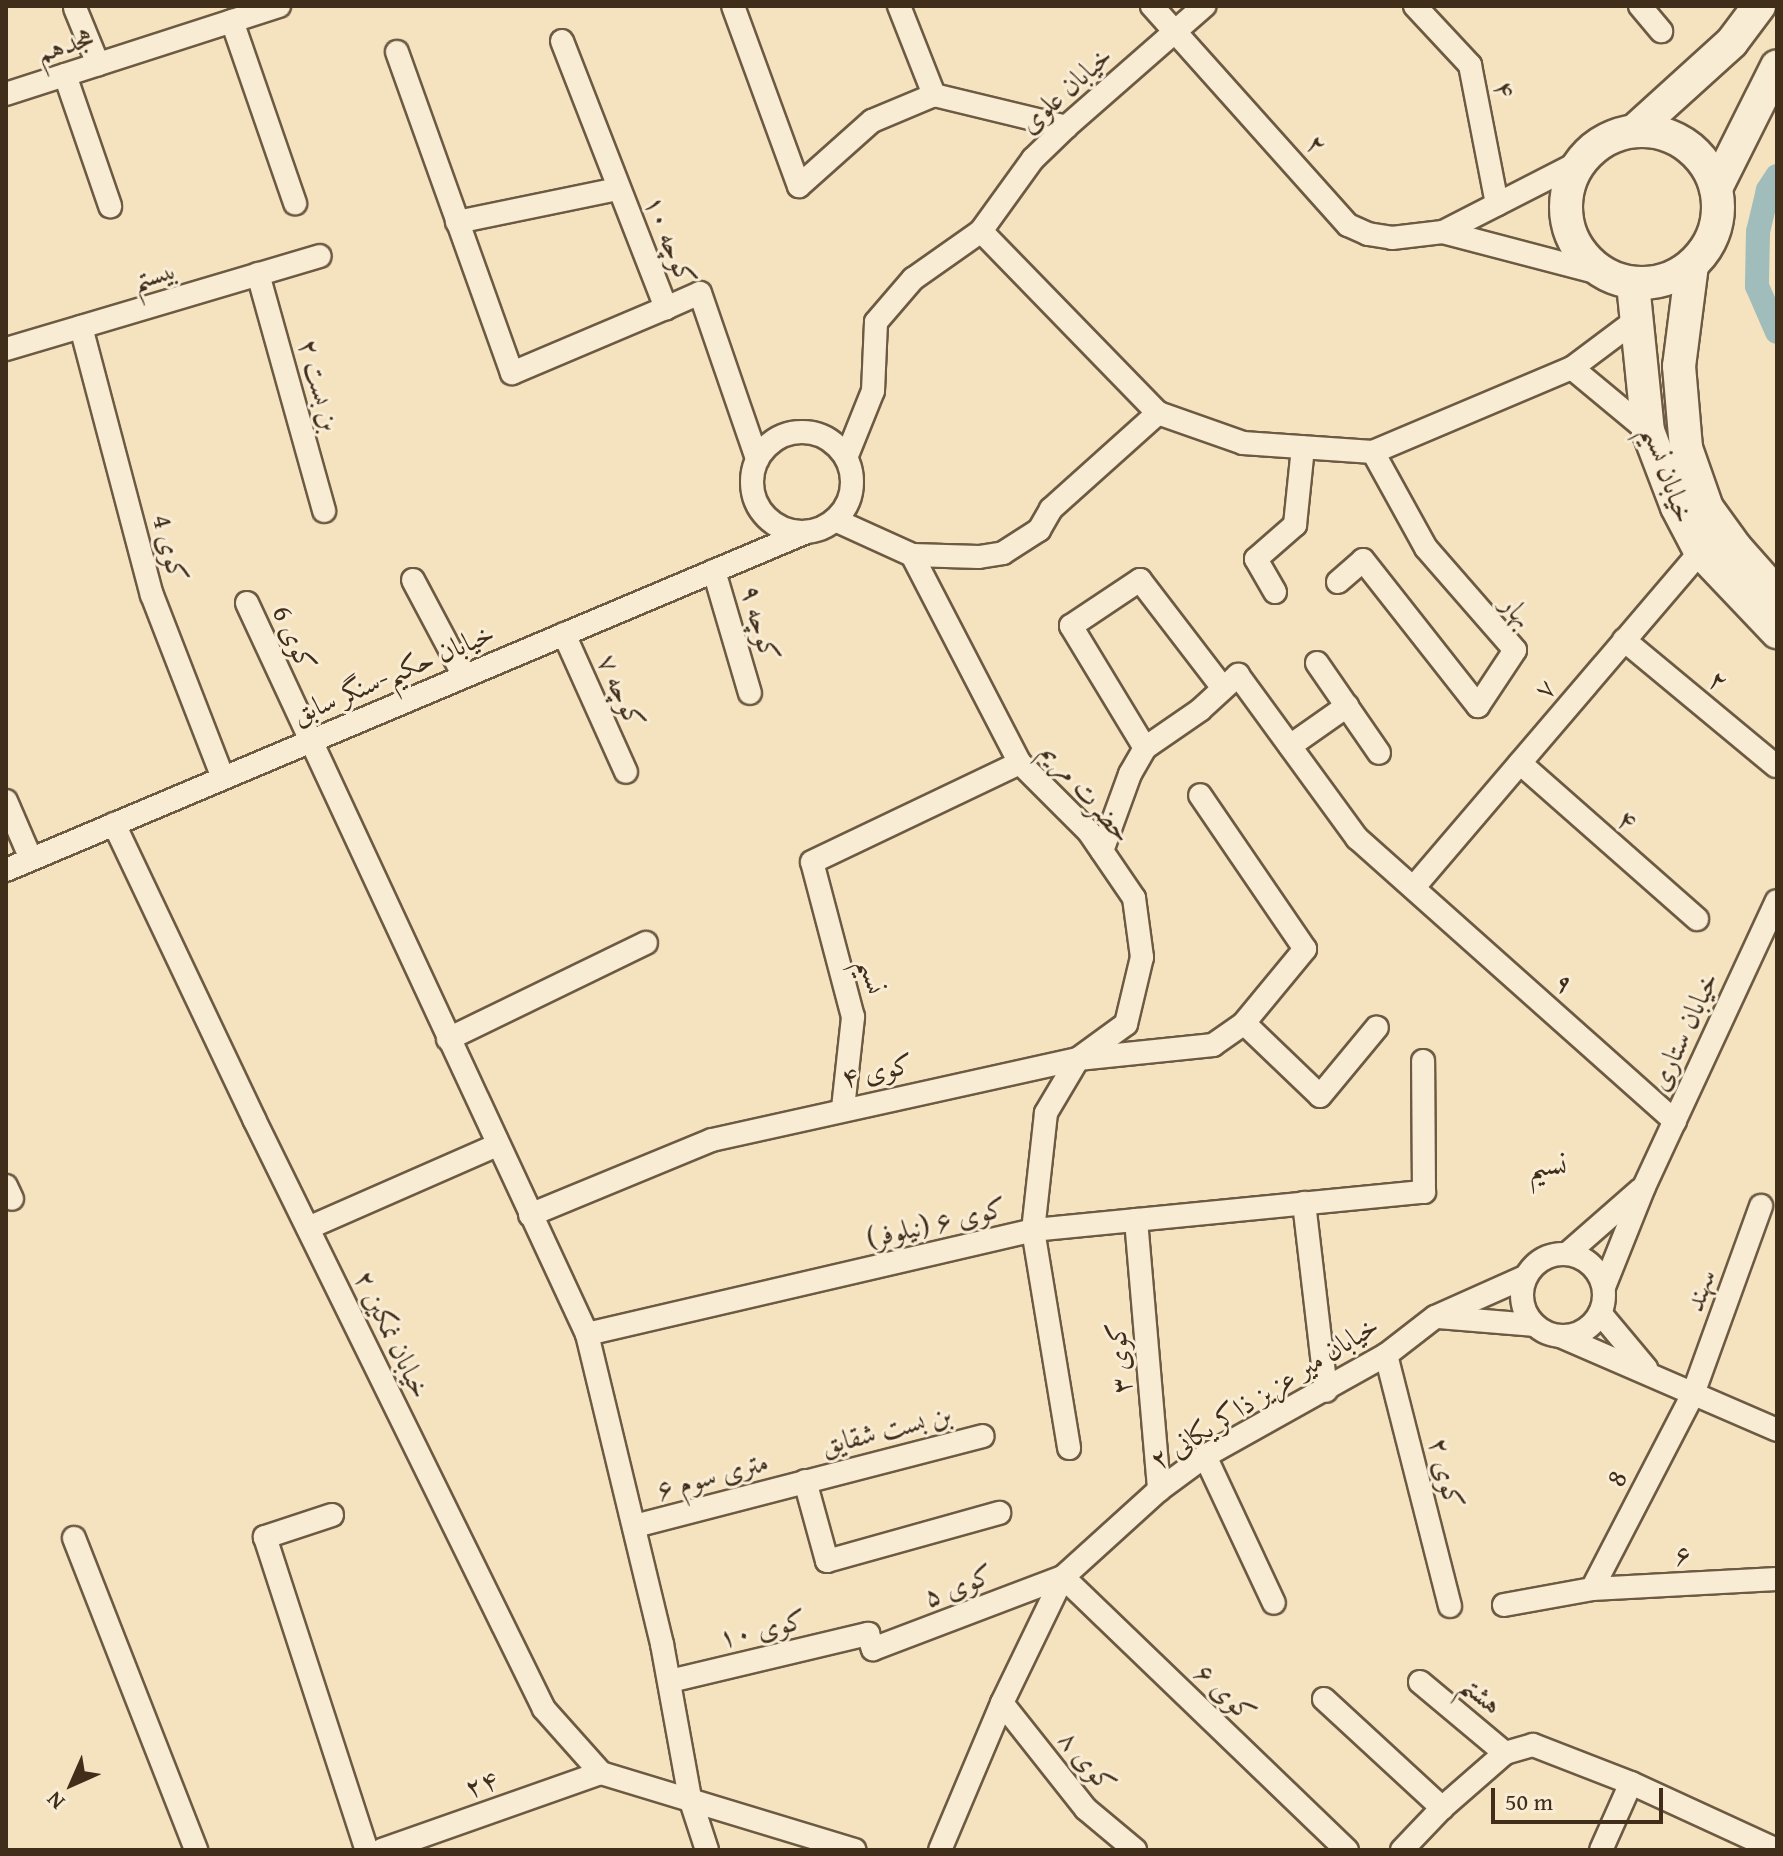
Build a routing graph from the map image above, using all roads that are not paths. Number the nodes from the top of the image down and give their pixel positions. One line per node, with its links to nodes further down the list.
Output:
1 (279, 6): 10 (street, هجدهم)
2 (733, 6): 19 (street)
3 (899, 6): 19 (street)
4 (1152, 6): 11 (street, ۲)
5 (1204, 6): 11 (street, خیابان علوی)
6 (1415, 6): 26 (street, ۴)
7 (1640, 6): 12 (street)
8 (1759, 6): 21 (main road)
9 (75, 8): 15 (street)
10 (220, 18): 15 (street, هجدهم); 25 (street)
11 (1176, 31): 20 (street, خیابان علوی); 30 (street, ۲)
12 (1661, 31)
13 (562, 41): 24 (street, کوچه ۱۰)
14 (397, 52): 28 (street)
15 (98, 64): 17 (street, هجدهم)
16 (1777, 66): 23 (main road)
17 (65, 75): 18 (street, هجدهم); 27 (street)
18 (6, 94)
19 (934, 95): 20 (street)
20 (1066, 127): 29 (street, خیابان علوی)
21 (1634, 131): 22 (main road); 23 (main road)
22 (1580, 162): 26 (street, ۲); 34 (main road)
23 (1716, 188): 32 (main road)
24 (618, 189): 28 (street); 35 (street, کوچه ۱۰)
25 (295, 203)
26 (1497, 204): 30 (street, ۲)
27 (110, 206)
28 (457, 222): 35 (street)
29 (981, 231): 40 (street); 44 (street, خیابان علوی)
30 (1443, 232): 34 (street, ۲)
31 (319, 256): 33 (street, بیستم)
32 (1692, 265): 34 (main road); 49 (main road, خیابان نسیم)
33 (258, 274): 37 (street, بیستم); 46 (street, بن بست ۲)
34 (1618, 279): 36 (main road, خیابان نسیم)
35 (666, 308): 45 (street, کوچه ۱۰)
36 (1636, 320): 39 (street); 41 (main road, خیابان نسیم)
37 (81, 327): 38 (street, بیستم); 73 (street, کوی 4)
38 (6, 349)
39 (1572, 368): 41 (street); 43 (street)
40 (1158, 413): 42 (street); 50 (street)
41 (1648, 431): 49 (main road, خیابان نسیم)
42 (1303, 447): 43 (street); 54 (street)
43 (1373, 452): 53 (street, بهار)
44 (846, 458): 45 (street); 47 (street)
45 (757, 459): 48 (street)
46 (324, 511)
47 (835, 520): 48 (street); 50 (street)
48 (804, 533): 51 (street, خیابان حکیم-سنگر سابق)
49 (1711, 540): 55 (main road, خیابان نسیم); 57 (main road, خیابان نسیم); 59 (street, ۷)
50 (912, 555): 69 (street, حضرت مریم)
51 (714, 571): 58 (street, خیابان حکیم-سنگر سابق); 63 (street, کوچه ۹)
52 (413, 580): 61 (street)
53 (1338, 582)
54 (1275, 592)
55 (1777, 594)
56 (247, 603): 65 (street, کوی 6)
57 (1777, 632)
58 (564, 634): 61 (street, خیابان حکیم-سنگر سابق); 72 (street, کوچه ۷)
59 (1624, 640): 70 (street, ۷); 71 (street, ۲)
60 (1317, 663): 64 (street)
61 (464, 676): 65 (street, خیابان حکیم-سنگر سابق)
62 (1222, 687): 66 (street, ۹); 67 (street); 67 (street)
63 (750, 693)
64 (1347, 706): 66 (street); 68 (street)
65 (309, 742): 73 (street, خیابان حکیم-سنگر سابق); 86 (street, کوی 6)
66 (1290, 746): 80 (street, ۹)
67 (1145, 748): 77 (street)
68 (1379, 753)
69 (1020, 763): 77 (street, حضرت مریم); 89 (street, نسیم)
70 (1520, 763): 80 (street, ۷); 82 (street, ۴)
71 (1776, 766)
72 (626, 772)
73 (223, 778): 76 (street, خیابان حکیم-سنگر سابق)
74 (1200, 795): 84 (street, کوی ۴)
75 (6, 801): 78 (street)
76 (114, 824): 78 (street, خیابان حکیم-سنگر سابق); 97 (street, خیابان نمکین ۲)
77 (1102, 851): 87 (street, حضرت مریم)
78 (31, 859): 79 (street, خیابان حکیم-سنگر سابق)
79 (6, 870)
80 (1414, 887): 90 (street, ۹)
81 (1777, 901): 90 (street, خیابان ستاری)
82 (1697, 919)
83 (646, 943): 86 (street)
84 (1244, 1023): 85 (street); 87 (street, کوی ۴)
85 (1377, 1027)
86 (448, 1039): 91 (street, کوی 6)
87 (1078, 1059): 89 (street, کوی ۴); 98 (street)
88 (1423, 1061): 93 (street, کوی ۶ (نیلوفر))
89 (843, 1108): 95 (street, کوی ۴)
90 (1675, 1121): 92 (street, خیابان ستاری)
91 (497, 1145): 95 (street, کوی 6); 97 (street)
92 (1644, 1187): 99 (street); 101 (street, خیابان ستاری)
93 (1304, 1203): 96 (street, کوی ۶ (نیلوفر)); 109 (street)
94 (1761, 1206): 110 (street, سهند)
95 (530, 1215): 105 (street, کوی 6)
96 (1136, 1220): 98 (street, کوی ۶ (نیلوفر)); 116 (street, کوی ۳)
97 (308, 1228): 133 (street, خیابان نمکین ۲)
98 (1033, 1230): 105 (street, کوی ۶ (نیلوفر)); 113 (street)
99 (1568, 1253): 100 (street); 101 (street)
100 (1525, 1277): 103 (street, ۲ خیابان میر عزیز ذاکر یکانی); 104 (street)
101 (1604, 1287): 102 (street)
102 (1600, 1313): 106 (street); 108 (street)
103 (1435, 1317): 104 (street); 107 (street, ۲ خیابان میر عزیز ذاکر یکانی)
104 (1534, 1325): 106 (street)
105 (587, 1334): 119 (street, کوی 6)
106 (1560, 1336): 108 (street)
107 (1386, 1355): 109 (street, ۲ خیابان میر عزیز ذاکر یکانی); 126 (street, کوی ۲)
108 (1650, 1372): 110 (street)
109 (1326, 1391): 114 (street, ۲ خیابان میر عزیز ذاکر یکانی)
110 (1693, 1394): 111 (street); 123 (street, 8)
111 (1777, 1430)
112 (983, 1436): 115 (street, بن بست شقایق)
113 (1069, 1448)
114 (1205, 1456): 116 (street, ۲ خیابان میر عزیز ذاکر یکانی); 124 (street)
115 (805, 1481): 117 (street); 119 (street, ۶ متری سوم)
116 (1159, 1490): 121 (street, ۲ خیابان میر عزیز ذاکر یکانی)
117 (999, 1513)
118 (332, 1515): 138 (street)
119 (635, 1526): 128 (street, کوی 6)
120 (74, 1538): 137 (street)
121 (1063, 1577): 127 (street, کوی ۵); 131 (street, ۲ خیابان میر عزیز ذاکر یکانی); 144 (street, کوی ۶)
122 (1777, 1579): 123 (street, ۶)
123 (1592, 1589): 125 (street, ۶)
124 (1274, 1603)
125 (1504, 1605)
126 (1450, 1606)
127 (871, 1642): 128 (street, کوی ۱۰)
128 (670, 1681): 135 (street, کوی 6)
129 (1420, 1682): 132 (street, هشتم)
130 (1324, 1699): 136 (street)
131 (1002, 1703): 142 (street, ۲ خیابان میر عزیز ذاکر یکانی); 143 (street, کوی ۸)
132 (1505, 1753): 134 (street); 136 (street)
133 (601, 1773): 135 (street); 139 (street, ۲۴)
134 (1631, 1783): 146 (street); 147 (street)
135 (690, 1798): 140 (street); 141 (street)
136 (1442, 1808): 145 (street)
137 (196, 1850)
138 (367, 1850)
139 (382, 1850)
140 (707, 1850)
141 (855, 1850)
142 (940, 1850)
143 (1135, 1850)
144 (1347, 1850)
145 (1402, 1850)
146 (1601, 1850)
147 (1777, 1850)

